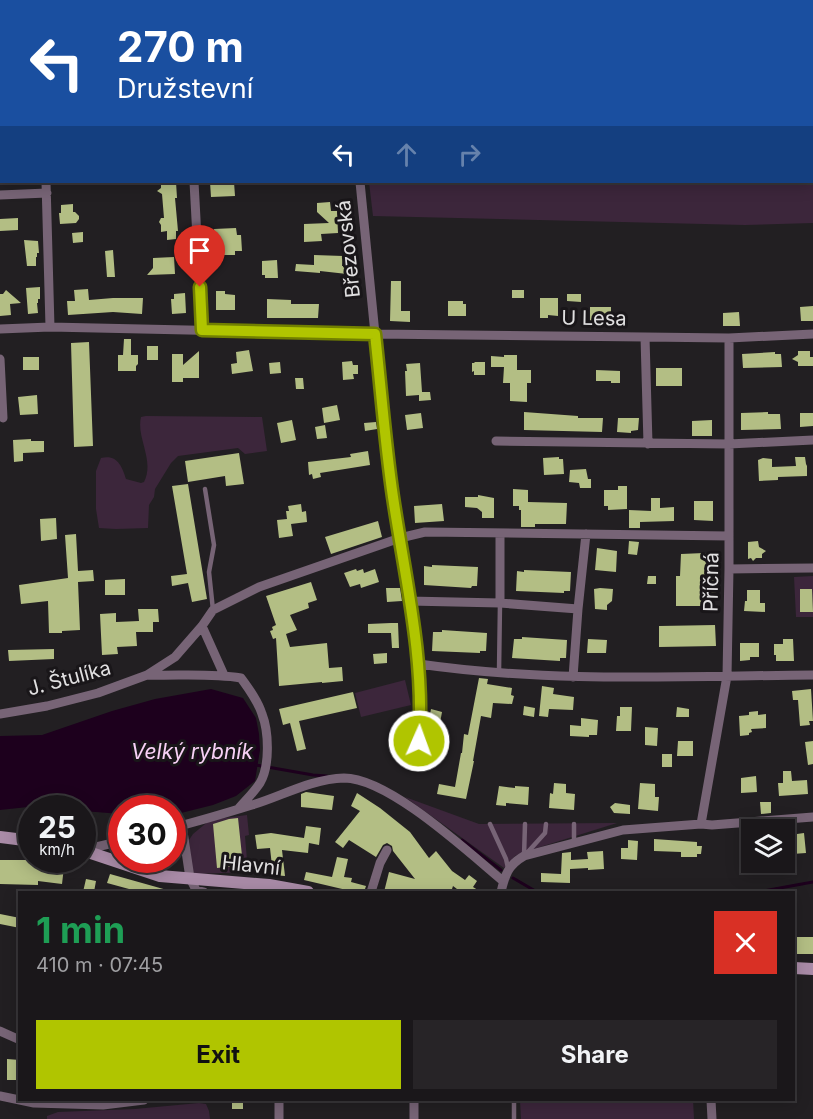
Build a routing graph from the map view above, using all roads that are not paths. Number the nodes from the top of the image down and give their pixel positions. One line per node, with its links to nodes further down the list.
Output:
1 (46, 183): 4 (street)
2 (194, 183): 8 (street)
3 (360, 183): 9 (street, Březovská)
4 (47, 193): 5 (street); 6 (street)
5 (0, 195)
6 (50, 327): 7 (street, U Lesa); 8 (street, U Lesa)
7 (0, 329)
8 (202, 330): 9 (street, U Lesa)
9 (375, 334): 11 (street, U Lesa); 23 (street, Březovská)
10 (813, 334): 12 (street, U Lesa)
11 (645, 337): 12 (street, U Lesa); 17 (street)
12 (729, 338): 18 (street, Příčná)
13 (0, 359): 14 (street)
14 (3, 418)
15 (813, 440): 18 (street)
16 (496, 441): 17 (street)
17 (648, 444): 18 (street)
18 (729, 444): 22 (street, Příčná)
19 (205, 489): 29 (lane)
20 (500, 532): 21 (street); 23 (street); 27 (street)
21 (586, 534): 22 (street); 28 (street)
22 (729, 537): 25 (street, Příčná)
23 (400, 538): 26 (street, Březovská); 29 (street)
24 (813, 568): 25 (street)
25 (729, 569): 36 (street, Příčná)
26 (409, 601): 27 (street); 31 (street, Březovská)
27 (500, 603): 28 (street); 32 (lane)
28 (578, 609): 37 (street)
29 (213, 610): 30 (street, J. Štulíka)
30 (202, 626): 33 (street, J. Štulíka); 34 (street)
31 (418, 664): 32 (street); 39 (street, Březovská)
32 (499, 672): 37 (street)
33 (147, 675): 34 (street, J. Štulíka); 38 (street, J. Štulíka)
34 (224, 675): 40 (street, J. Štulíka)
35 (813, 675): 36 (street)
36 (727, 676): 37 (street); 47 (street, Příčná)
37 (573, 677)
38 (0, 714)
39 (419, 741)
40 (239, 808): 42 (street); 57 (street)
41 (813, 817): 47 (street)
42 (186, 823)
43 (490, 824): 55 (lane)
44 (525, 824): 53 (lane)
45 (546, 824): 53 (lane)
46 (574, 824): 50 (lane)
47 (701, 824): 50 (street)
48 (0, 837): 49 (street)
49 (18, 839)
50 (574, 843): 53 (street)
51 (387, 850): 61 (street)
52 (96, 854): 56 (street)
53 (524, 856): 55 (street)
54 (186, 862): 56 (street)
55 (508, 868): 57 (street)
56 (190, 878): 58 (street, Hlavní); 59 (street)
57 (503, 881): 62 (street)
58 (268, 889): 60 (street, Hlavní)
59 (200, 891)
60 (295, 891)
61 (371, 891)
62 (501, 891)
63 (795, 968): 64 (street)
64 (813, 969)
65 (0, 1031): 66 (street)
66 (18, 1039)
67 (0, 1096): 68 (street)
68 (18, 1099)
69 (34, 1101): 70 (street)
70 (136, 1101)
71 (279, 1101): 75 (street)
72 (414, 1101): 76 (street)
73 (514, 1101): 77 (lane)
74 (711, 1101): 78 (street)
75 (279, 1119)
76 (414, 1119)
77 (514, 1119)
78 (712, 1119)

